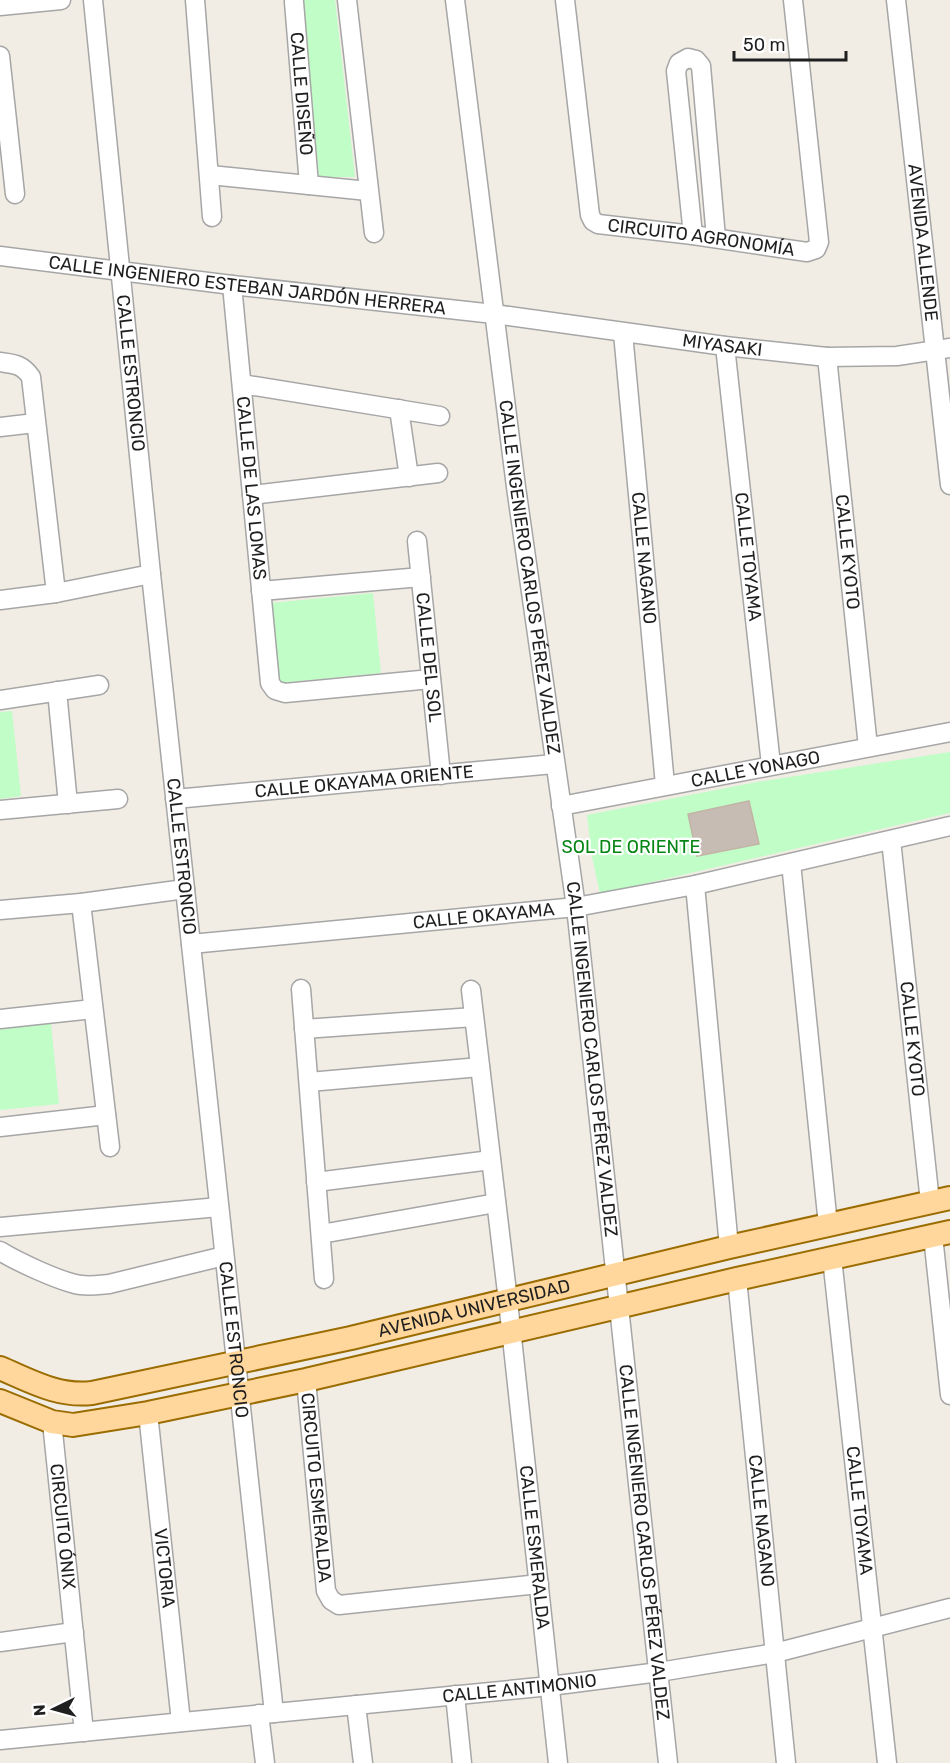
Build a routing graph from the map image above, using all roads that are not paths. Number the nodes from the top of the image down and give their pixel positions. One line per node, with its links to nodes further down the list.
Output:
1 (62, 0): 10 (street)
2 (93, 0): 22 (street, CALLE ESTRONCIO)
3 (195, 0): 13 (street)
4 (347, 0): 15 (street)
5 (455, 0): 24 (street, CALLE INGENIERO CARLOS PÉREZ VALDEZ)
6 (566, 0): 19 (street, CIRCUITO AGRONOMÍA)
7 (793, 0): 20 (street, CIRCUITO AGRONOMÍA)
8 (896, 0): 27 (street, AVENIDA ALLENDE)
9 (294, 2): 14 (street, CALLE DISEÑO)
10 (0, 6)
11 (0, 56): 12 (street)
12 (5, 149): 16 (street)
13 (210, 175): 14 (street); 17 (street)
14 (309, 185): 15 (street)
15 (368, 191): 18 (street)
16 (15, 194)
17 (212, 217)
18 (374, 233)
19 (693, 235): 20 (street, CIRCUITO AGRONOMÍA); 20 (street)
20 (716, 238)
21 (0, 256): 22 (street, CALLE INGENIERO ESTEBAN JARDÓN HERRERA)
22 (120, 272): 23 (street, CALLE INGENIERO ESTEBAN JARDÓN HERRERA); 40 (street, CALLE ESTRONCIO)
23 (232, 285): 24 (street, CALLE INGENIERO ESTEBAN JARDÓN HERRERA); 30 (street, CALLE DE LAS LOMAS)
24 (494, 314): 25 (street, MIYASAKI); 51 (street, CALLE INGENIERO CARLOS PÉREZ VALDEZ)
25 (623, 333): 26 (street, MIYASAKI); 54 (street, CALLE NAGANO)
26 (725, 346): 28 (street, MIYASAKI); 52 (street, CALLE TOYAMA)
27 (942, 349): 28 (street, MIYASAKI); 37 (street, AVENIDA ALLENDE)
28 (827, 357): 50 (street, CALLE KYOTO)
29 (0, 362): 33 (street)
30 (242, 384): 31 (street); 38 (street, CALLE DE LAS LOMAS)
31 (399, 409): 32 (street); 36 (street)
32 (440, 416)
33 (35, 423): 34 (street); 43 (street)
34 (0, 427)
35 (438, 473): 36 (street)
36 (409, 477): 38 (street)
37 (950, 485)
38 (252, 495): 42 (street, CALLE DE LAS LOMAS)
39 (417, 542): 41 (street, CALLE DEL SOL)
40 (151, 574): 43 (street); 56 (street, CALLE ESTRONCIO)
41 (421, 577): 42 (street); 45 (street, CALLE DEL SOL)
42 (261, 591): 45 (street, CALLE DE LAS LOMAS)
43 (56, 593): 44 (street)
44 (0, 600)
45 (431, 679): 53 (street, CALLE DEL SOL)
46 (99, 685): 47 (street)
47 (57, 691): 48 (street); 57 (street)
48 (0, 700)
49 (950, 732): 50 (street, CALLE YONAGO)
50 (868, 747): 52 (street, CALLE YONAGO)
51 (554, 764): 53 (street, CALLE OKAYAMA ORIENTE); 58 (street, CALLE INGENIERO CARLOS PÉREZ VALDEZ)
52 (771, 765): 54 (street, CALLE YONAGO)
53 (441, 775): 56 (street, CALLE OKAYAMA ORIENTE)
54 (665, 785): 58 (street, CALLE YONAGO)
55 (118, 798): 57 (street)
56 (175, 799): 64 (street, CALLE ESTRONCIO)
57 (68, 804): 59 (street)
58 (561, 806): 66 (street, CALLE INGENIERO CARLOS PÉREZ VALDEZ)
59 (0, 810)
60 (950, 826): 61 (street, CALLE OKAYAMA)
61 (891, 840): 62 (street, CALLE OKAYAMA); 82 (street, CALLE KYOTO)
62 (791, 864): 63 (street, CALLE OKAYAMA); 85 (street)
63 (695, 885): 66 (street, CALLE OKAYAMA); 89 (street)
64 (185, 889): 65 (street); 68 (street, CALLE ESTRONCIO)
65 (81, 903): 67 (street); 71 (street)
66 (576, 907): 68 (street, CALLE OKAYAMA); 93 (street, CALLE INGENIERO CARLOS PÉREZ VALDEZ)
67 (0, 910)
68 (191, 944): 84 (street, CALLE ESTRONCIO)
69 (301, 989): 74 (street)
70 (471, 990): 72 (street, CALLE ESMERALDA)
71 (93, 1009): 73 (street); 77 (street)
72 (474, 1017): 74 (street); 75 (street, CALLE ESMERALDA)
73 (0, 1019)
74 (304, 1029): 76 (street)
75 (480, 1067): 76 (street); 80 (street, CALLE ESMERALDA)
76 (309, 1082): 81 (street)
77 (106, 1116): 78 (street); 79 (street)
78 (0, 1127)
79 (110, 1147)
80 (491, 1160): 81 (street); 83 (street, CALLE ESMERALDA)
81 (316, 1182): 87 (street)
82 (940, 1200): 85 (main road, AVENIDA UNIVERSIDAD)
83 (496, 1203): 87 (street); 96 (street, CALLE ESMERALDA)
84 (219, 1207): 86 (street); 91 (street, CALLE ESTRONCIO)
85 (828, 1225): 89 (main road, AVENIDA UNIVERSIDAD)
86 (0, 1227)
87 (321, 1234): 94 (street)
88 (942, 1234): 92 (main road, AVENIDA UNIVERSIDAD); 103 (street)
89 (729, 1247): 93 (main road, AVENIDA UNIVERSIDAD)
90 (0, 1251): 91 (street)
91 (224, 1256): 99 (street, CALLE ESTRONCIO)
92 (832, 1258): 95 (main road, AVENIDA UNIVERSIDAD); 109 (street, CALLE TOYAMA)
93 (617, 1274): 96 (main road, AVENIDA UNIVERSIDAD); 97 (street, CALLE INGENIERO CARLOS PÉREZ VALDEZ)
94 (324, 1279)
95 (737, 1279): 97 (main road, AVENIDA UNIVERSIDAD); 112 (street, CALLE NAGANO)
96 (508, 1301): 98 (street, CALLE ESMERALDA); 99 (main road, AVENIDA UNIVERSIDAD)
97 (620, 1306): 98 (main road, AVENIDA UNIVERSIDAD); 113 (street, CALLE INGENIERO CARLOS PÉREZ VALDEZ)
98 (512, 1332): 101 (main road, AVENIDA UNIVERSIDAD); 107 (street, CALLE ESMERALDA)
99 (236, 1362): 100 (main road, AVENIDA UNIVERSIDAD); 102 (street, CALLE ESTRONCIO)
100 (0, 1368)
101 (306, 1380): 102 (main road, AVENIDA UNIVERSIDAD); 107 (street, CIRCUITO ESMERALDA)
102 (239, 1392): 105 (main road, AVENIDA UNIVERSIDAD); 117 (street, CALLE ESTRONCIO)
103 (950, 1395)
104 (0, 1401): 106 (main road, AVENIDA UNIVERSIDAD)
105 (148, 1413): 106 (main road, AVENIDA UNIVERSIDAD); 118 (street, VICTORIA)
106 (52, 1422): 110 (street, CIRCUITO ÓNIX)
107 (539, 1584): 114 (street, CALLE ESMERALDA)
108 (950, 1608): 109 (street, CALLE ANTIMONIO)
109 (872, 1627): 112 (street, CALLE ANTIMONIO); 127 (street, CALLE TOYAMA)
110 (74, 1632): 111 (street); 119 (street, CIRCUITO ÓNIX)
111 (0, 1642)
112 (775, 1653): 113 (street, CALLE ANTIMONIO); 126 (street, CALLE NAGANO)
113 (659, 1672): 114 (street, CALLE ANTIMONIO); 125 (street, CALLE INGENIERO CARLOS PÉREZ VALDEZ)
114 (550, 1686): 115 (street, CALLE ANTIMONIO); 124 (street, CALLE ESMERALDA)
115 (455, 1695): 116 (street, CALLE ANTIMONIO); 123 (street)
116 (356, 1705): 117 (street, CALLE ANTIMONIO); 122 (street)
117 (267, 1713): 118 (street, CALLE ANTIMONIO); 121 (street, CALLE ESTRONCIO)
118 (181, 1722): 119 (street, CALLE ANTIMONIO)
119 (84, 1732): 120 (street, CALLE ANTIMONIO)
120 (0, 1740)
121 (265, 1763)
122 (363, 1763)
123 (462, 1763)
124 (558, 1763)
125 (668, 1763)
126 (786, 1763)
127 (887, 1763)

